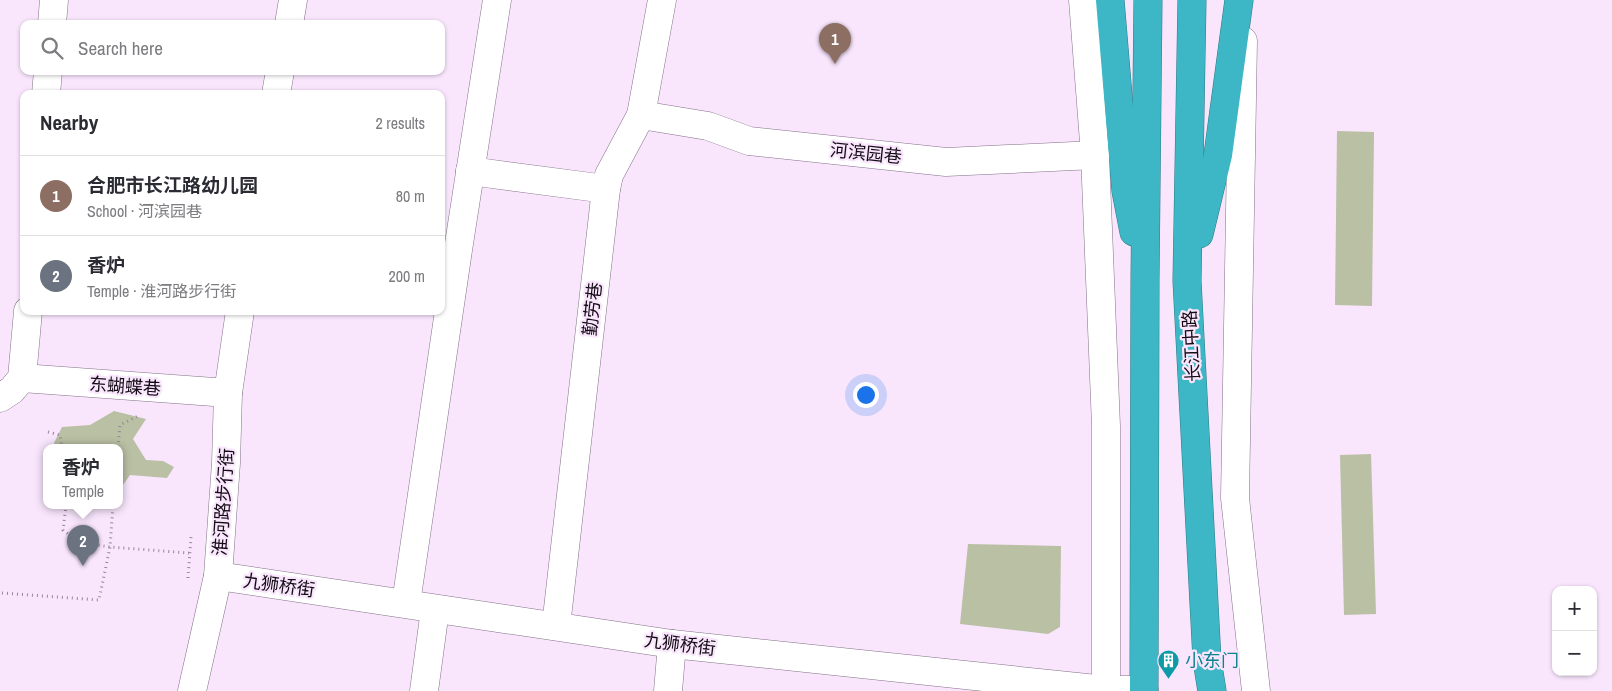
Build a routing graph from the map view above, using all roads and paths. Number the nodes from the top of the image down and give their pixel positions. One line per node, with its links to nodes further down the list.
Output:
1 (54, 0): 11 (street)
2 (293, 0): 12 (street)
3 (498, 0): 19 (street)
4 (662, 0): 17 (street, 勤劳巷)
5 (1083, 0): 18 (street)
6 (1110, 0): 22 (highway)
7 (1148, 0): 22 (highway)
8 (1192, 0): 23 (highway, 长江中路)
9 (1240, 0): 23 (highway)
10 (1245, 0): 53 (street)
11 (52, 20)
12 (289, 20)
13 (48, 75): 15 (street)
14 (279, 75): 16 (street)
15 (46, 90)
16 (277, 90)
17 (641, 115): 18 (street, 河滨园巷); 20 (street, 勤劳巷)
18 (1095, 155): 47 (street)
19 (470, 171): 20 (street); 21 (street)
20 (606, 189): 45 (street, 勤劳巷)
21 (450, 249): 24 (street)
22 (1145, 280): 48 (highway)
23 (1187, 281): 52 (highway, 长江中路)
24 (445, 289)
25 (28, 315): 28 (street)
26 (239, 315): 29 (street, 淮河路步行街)
27 (442, 315): 43 (street)
28 (22, 378): 29 (street, 东蝴蝶巷); 30 (street)
29 (228, 392): 41 (street, 淮河路步行街)
30 (0, 398)
31 (141, 414): 34 (path)
32 (48, 432): 33 (path)
33 (62, 444)
34 (118, 444)
35 (66, 509): 37 (path)
36 (113, 509): 37 (path)
37 (110, 547): 39 (path); 42 (path)
38 (190, 548): 39 (path)
39 (189, 553): 40 (path)
40 (188, 560)
41 (218, 576): 43 (street, 九狮桥街); 49 (street, 淮河路步行街)
42 (2, 593)
43 (406, 603): 44 (street, 九狮桥街)
44 (435, 610): 45 (street, 九狮桥街); 50 (street)
45 (556, 626): 46 (street, 九狮桥街)
46 (672, 644): 47 (street, 九狮桥街); 51 (street)
47 (1106, 690): 48 (street, 九狮桥街)
48 (1144, 690)
49 (192, 691)
50 (424, 691)
51 (668, 691)
52 (1212, 691)
53 (1256, 691)

